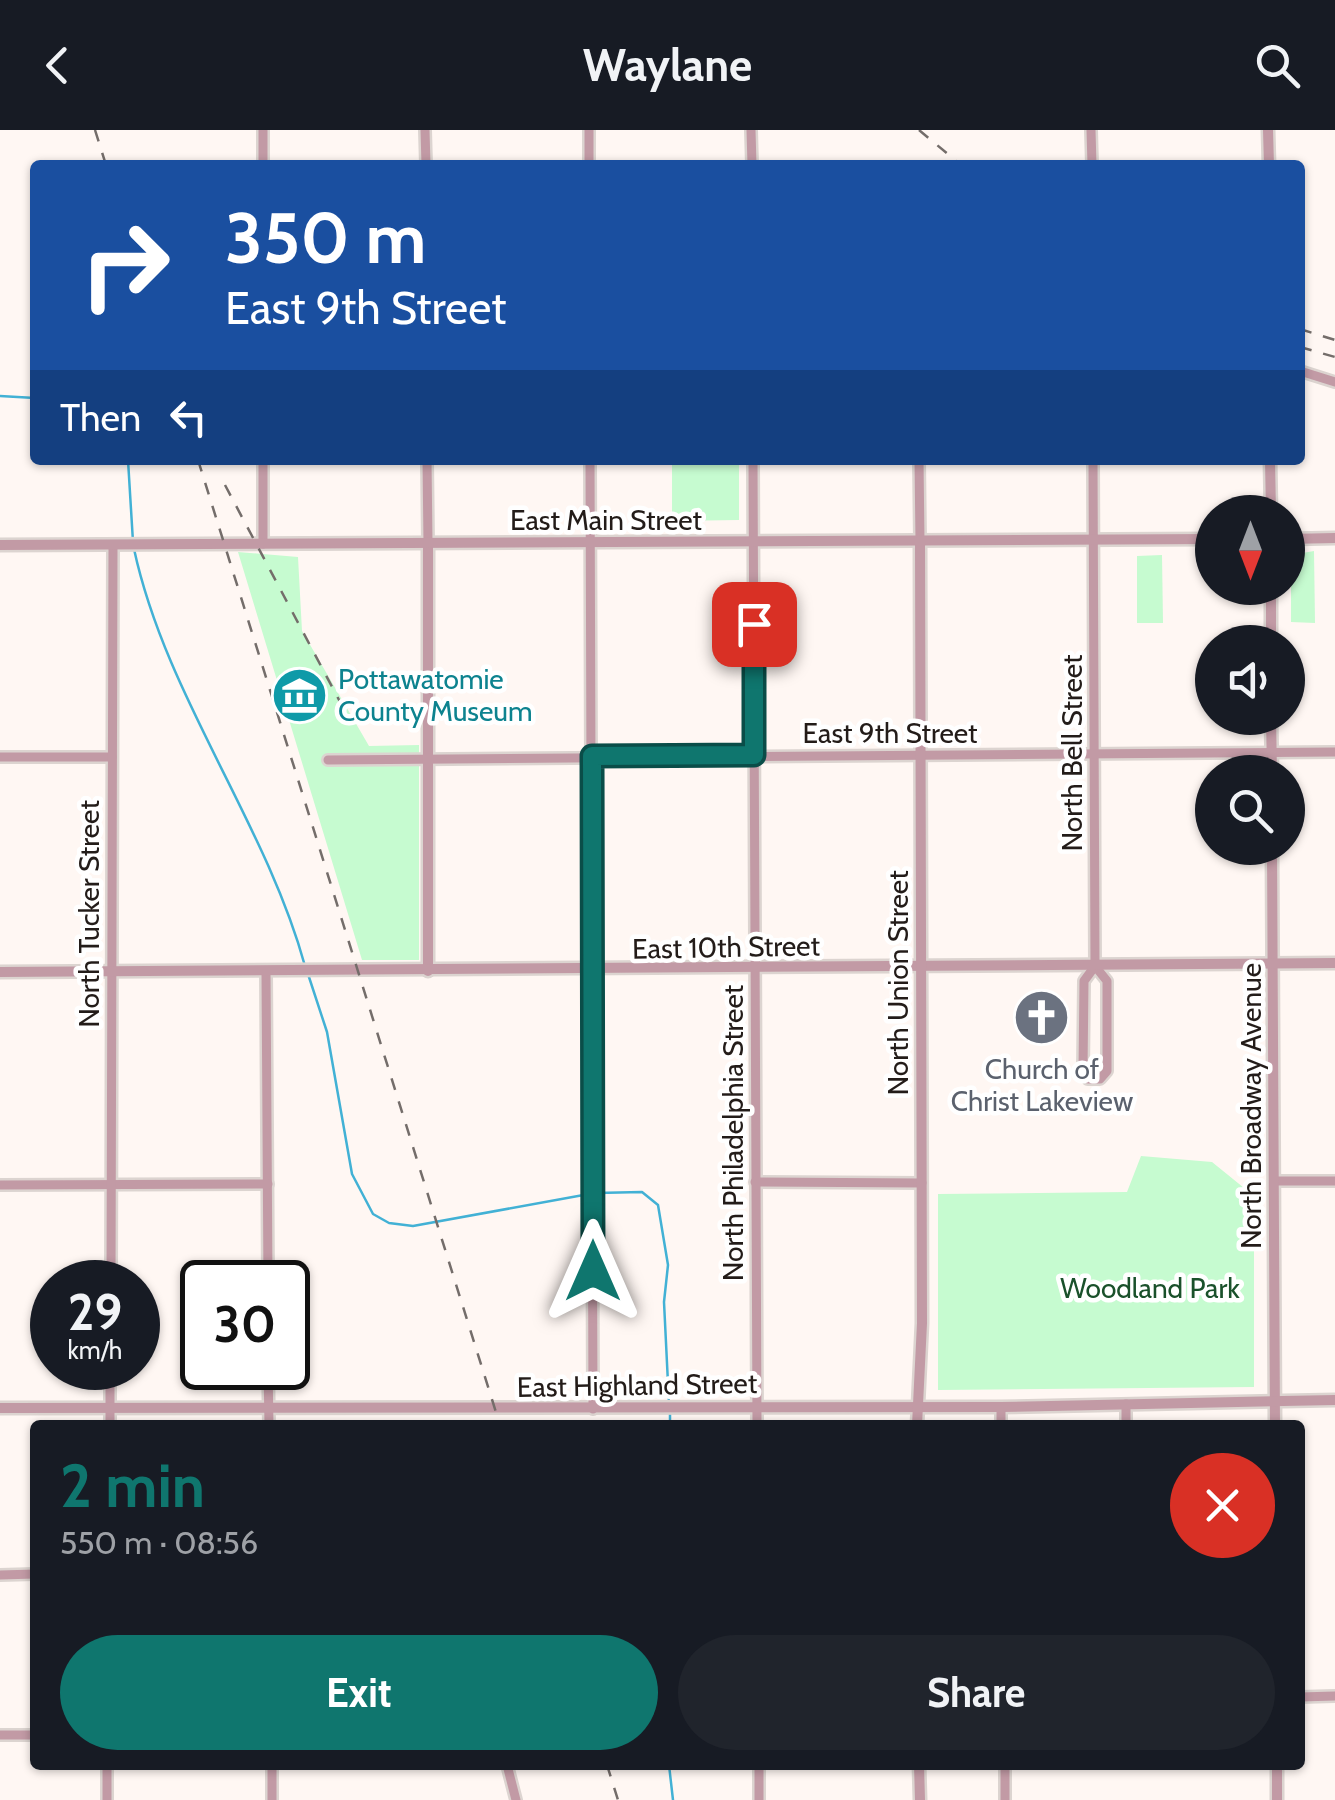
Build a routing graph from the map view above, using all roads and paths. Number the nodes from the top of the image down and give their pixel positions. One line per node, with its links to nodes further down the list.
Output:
1 (263, 130): 7 (street)
2 (426, 130): 8 (street)
3 (589, 130): 9 (street)
4 (751, 130): 10 (street)
5 (1091, 130): 11 (street)
6 (1268, 130): 12 (street)
7 (263, 160)
8 (426, 160)
9 (589, 160)
10 (752, 160)
11 (1092, 160)
12 (1269, 160)
13 (1305, 373): 14 (street)
14 (1335, 382)
15 (263, 465): 30 (street)
16 (427, 465): 31 (street)
17 (590, 465): 29 (street)
18 (753, 465): 28 (street, North Philadelphia Street)
19 (919, 465): 27 (street)
20 (1093, 465): 26 (street, North Bell Street)
21 (1270, 465): 22 (street)
22 (1270, 495)
23 (1335, 538): 25 (street)
24 (1195, 539): 26 (street, East Main Street)
25 (1305, 539)
26 (1094, 540): 27 (street, East Main Street); 38 (street, North Bell Street)
27 (920, 541): 28 (street, East Main Street); 41 (street, North Union Street)
28 (753, 542): 29 (street, East Main Street); 37 (street, North Philadelphia Street)
29 (590, 543): 31 (street, East Main Street); 40 (street)
30 (263, 544): 31 (street, East Main Street); 33 (street, East Main Street)
31 (428, 544): 43 (street)
32 (0, 545): 33 (street, East Main Street)
33 (115, 546): 39 (street, North Tucker Street)
34 (1272, 735): 35 (street)
35 (1272, 752): 36 (street, East 9th Street); 38 (street, East 9th Street)
36 (1335, 752)
37 (754, 755): 40 (street, East 9th Street); 41 (street, East 9th Street); 51 (street, North Philadelphia Street)
38 (1095, 755): 41 (street, East 9th Street); 48 (street, North Bell Street)
39 (112, 756): 42 (street); 52 (street, North Tucker Street)
40 (592, 756): 43 (street, East 9th Street); 53 (street)
41 (919, 756): 49 (street, North Union Street)
42 (0, 757)
43 (428, 757): 44 (street, East 9th Street); 50 (street)
44 (328, 760)
45 (1272, 865): 47 (street, North Broadway Avenue)
46 (1335, 963): 47 (street, East 10th Street)
47 (1272, 964): 48 (street, East 10th Street); 58 (street, North Broadway Avenue)
48 (1095, 966): 48 (street, North Bell Street); 49 (street, East 10th Street)
49 (920, 968): 51 (street, East 10th Street); 59 (street, North Union Street)
50 (428, 970): 53 (street, East 10th Street); 55 (street, East 10th Street)
51 (754, 970): 53 (street, East 10th Street); 57 (street, North Philadelphia Street)
52 (112, 971): 54 (street, East 10th Street); 55 (street, East 10th Street); 61 (street, North Tucker Street)
53 (592, 971): 75 (street)
54 (0, 972)
55 (266, 972): 62 (street)
56 (1335, 1180): 58 (street)
57 (756, 1182): 59 (street); 70 (street, North Philadelphia Street)
58 (1274, 1182): 68 (street, North Broadway Avenue)
59 (922, 1183): 71 (street, North Union Street)
60 (0, 1184): 61 (street)
61 (112, 1184): 62 (street); 63 (street, North Tucker Street)
62 (268, 1184): 64 (street)
63 (111, 1260)
64 (268, 1260)
65 (110, 1390): 74 (street)
66 (268, 1390): 76 (street)
67 (1335, 1400): 68 (street, East Highland Street)
68 (1275, 1401): 69 (street, East Highland Street); 83 (street, North Broadway Avenue)
69 (1126, 1404): 72 (street, East Highland Street); 82 (street)
70 (756, 1406): 71 (street, East Highland Street); 75 (street, East Highland Street); 79 (street, North Philadelphia Street)
71 (920, 1406): 72 (street, East Highland Street); 80 (street, North Union Street)
72 (1001, 1407): 81 (street)
73 (0, 1408): 74 (street, East Highland Street)
74 (110, 1409): 76 (street, East Highland Street); 77 (street)
75 (593, 1409): 76 (street, East Highland Street)
76 (268, 1410): 78 (street)
77 (110, 1420)
78 (269, 1420)
79 (757, 1420)
80 (918, 1420)
81 (1002, 1420)
82 (1126, 1420)
83 (1275, 1420)
84 (30, 1574): 85 (street)
85 (0, 1575)
86 (1335, 1696): 87 (street)
87 (1305, 1697)
88 (0, 1735): 89 (street)
89 (30, 1735)
90 (107, 1770): 97 (street)
91 (272, 1770): 98 (street)
92 (509, 1770): 99 (street)
93 (759, 1770): 100 (street)
94 (919, 1770): 101 (street)
95 (1005, 1770): 102 (street)
96 (1276, 1770): 103 (street)
97 (107, 1800)
98 (272, 1800)
99 (516, 1800)
100 (759, 1800)
101 (920, 1800)
102 (1005, 1800)
103 (1277, 1800)

